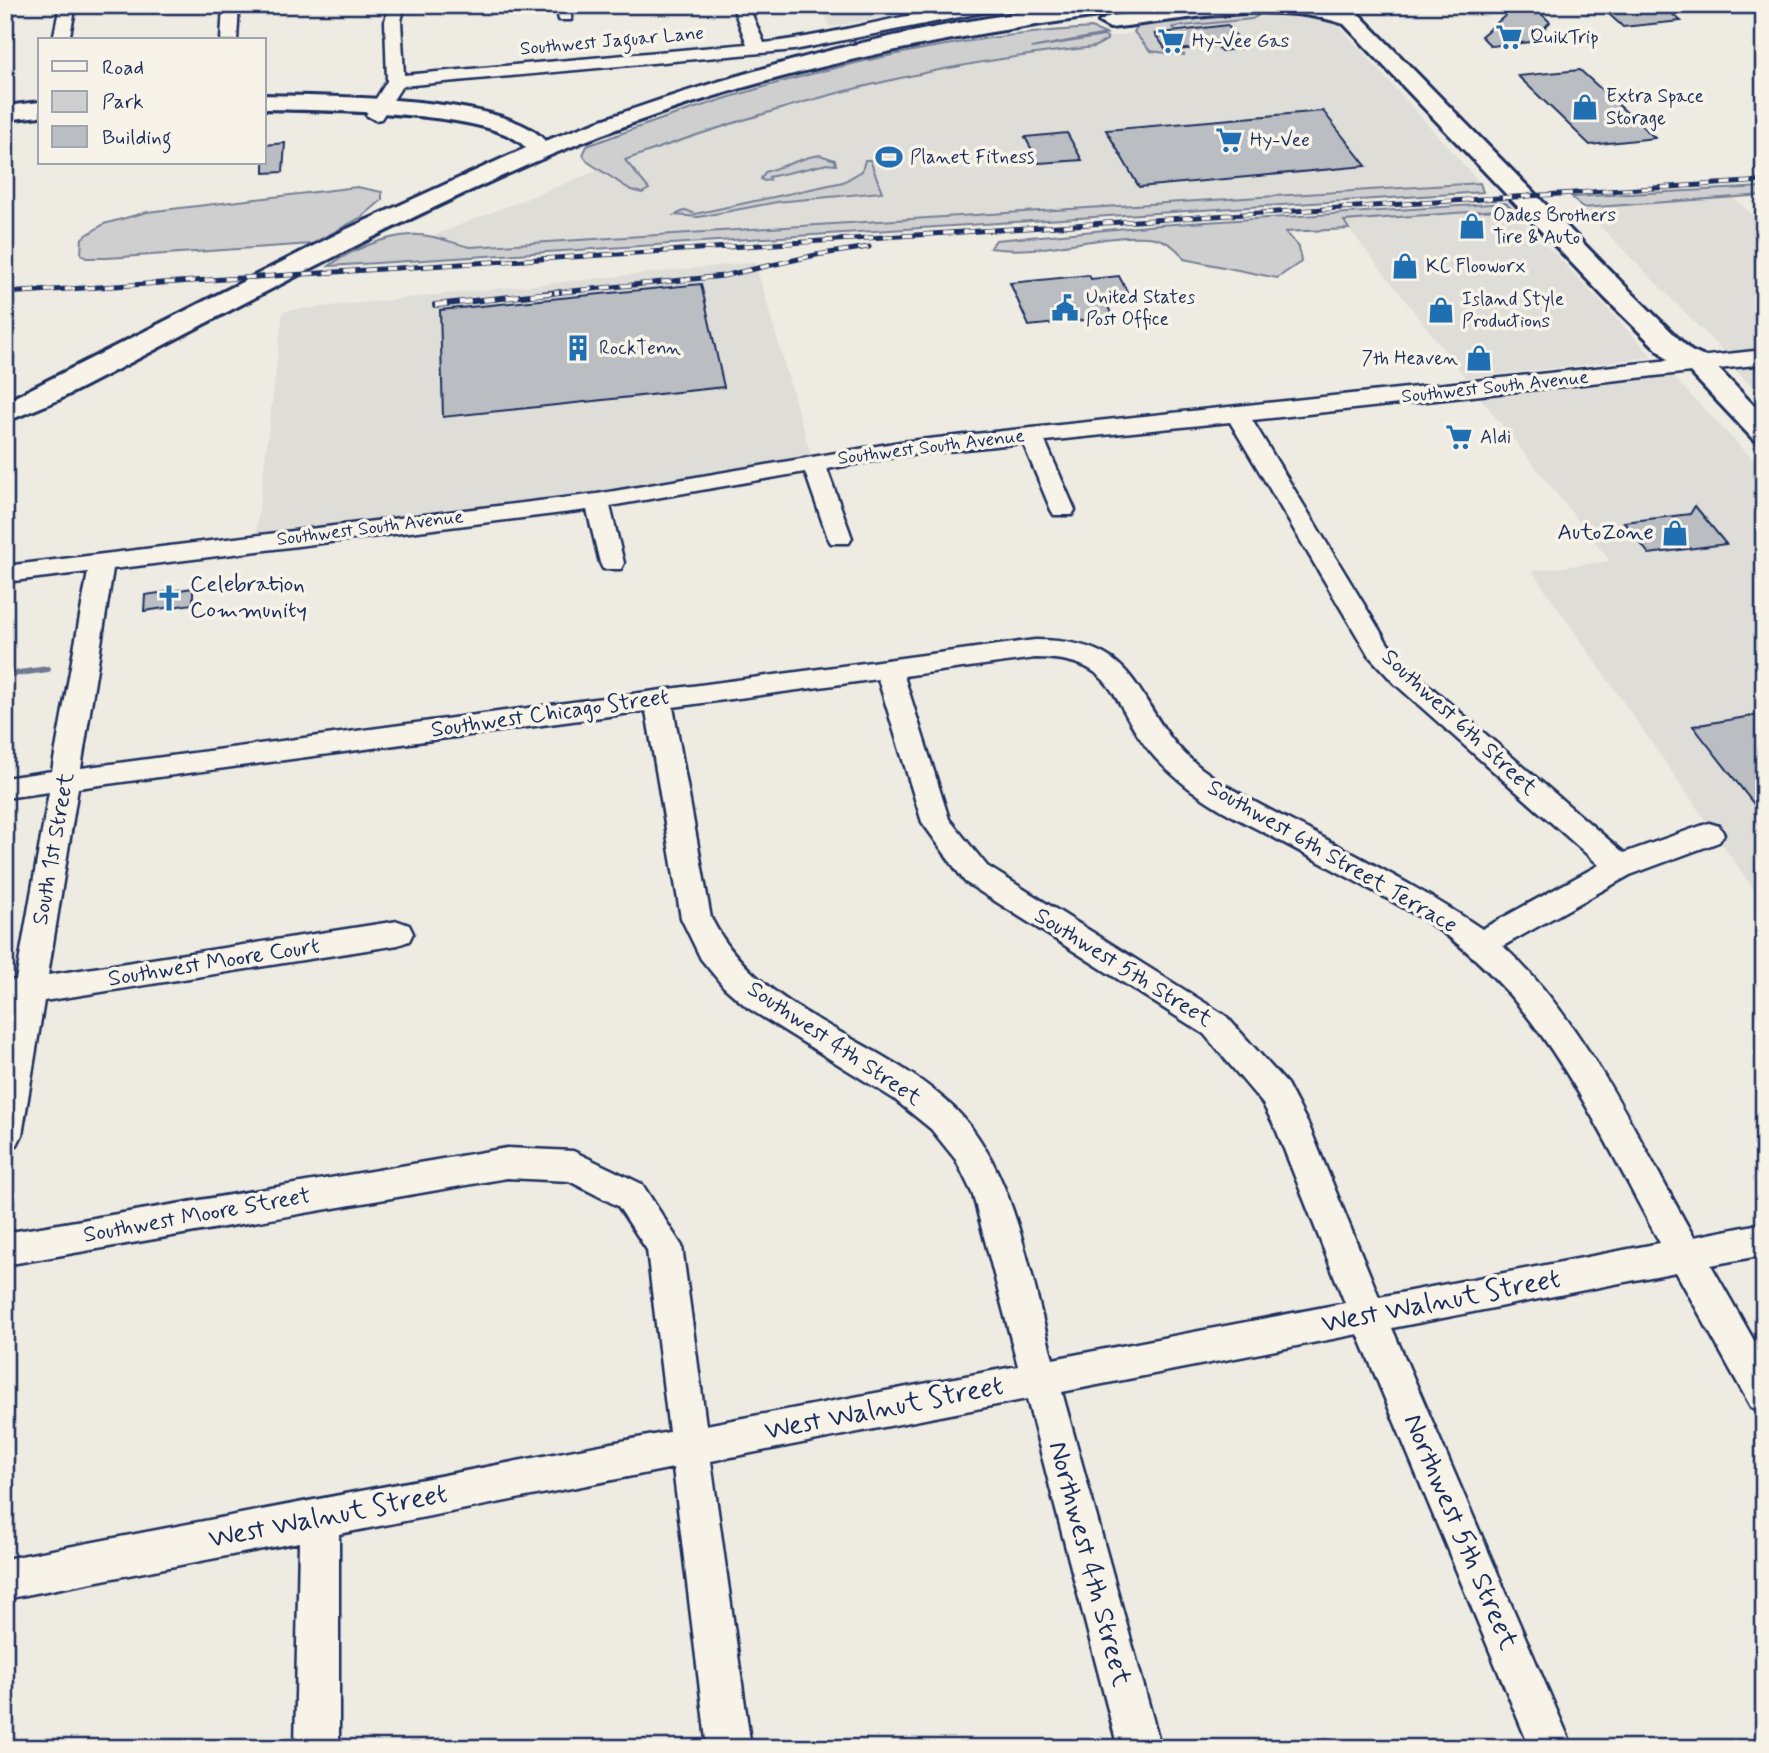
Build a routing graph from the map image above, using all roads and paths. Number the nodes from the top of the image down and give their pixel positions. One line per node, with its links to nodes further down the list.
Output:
1 (68, 5): 13 (street)
2 (231, 5): 14 (street)
3 (397, 5): 17 (street)
4 (740, 5): 16 (street)
5 (995, 5): 16 (street, Southwest Jaguar Lane)
6 (1139, 5): 10 (main road)
7 (1185, 5): 12 (main road)
8 (1272, 5): 12 (main road)
9 (1280, 5): 11 (main road)
10 (1083, 8): 15 (main road)
11 (1350, 10): 26 (main road); 26 (main road)
12 (1112, 22): 15 (main road)
13 (61, 38)
14 (229, 38)
15 (886, 45): 23 (main road)
16 (758, 48): 17 (street, Southwest Jaguar Lane)
17 (396, 81): 21 (street)
18 (266, 102): 21 (main road)
19 (38, 109): 22 (main road)
20 (266, 110): 21 (main road)
21 (378, 111): 23 (main road)
22 (5, 113)
23 (524, 141): 24 (main road); 24 (main road)
24 (486, 176): 27 (main road)
25 (1764, 357): 26 (street, Southwest South Avenue)
26 (1699, 365): 28 (street, Southwest South Avenue); 29 (main road)
27 (5, 413)
28 (1237, 414): 30 (street, Southwest South Avenue); 44 (street, Southwest 6th Street)
29 (1764, 433)
30 (1031, 435): 31 (street, Southwest South Avenue); 33 (street)
31 (813, 463): 32 (street, Southwest South Avenue); 34 (street)
32 (597, 501): 35 (street, Southwest South Avenue); 36 (street)
33 (1063, 510)
34 (840, 538)
35 (102, 562): 37 (street, Southwest South Avenue); 41 (street, South 1st Street)
36 (612, 563)
37 (5, 574)
38 (1035, 649): 39 (street, Southwest Chicago Street); 46 (street, Southwest 6th Street Terrace)
39 (889, 670): 40 (street, Southwest Chicago Street); 52 (street, Southwest 5th Street)
40 (658, 699): 41 (street, Southwest Chicago Street); 53 (street, Southwest 4th Street)
41 (66, 779): 42 (street, Southwest Chicago Street); 47 (street, South 1st Street)
42 (5, 788)
43 (1709, 834): 44 (street)
44 (1620, 866): 46 (street)
45 (398, 933): 47 (street, Southwest Moore Court)
46 (1481, 944): 51 (street, Southwest 6th Street Terrace)
47 (18, 993): 48 (street, South 1st Street)
48 (5, 1135)
49 (1764, 1238): 51 (street, West Walnut Street)
50 (5, 1249): 55 (street, Southwest Moore Street)
51 (1684, 1254): 52 (street, West Walnut Street); 54 (street, Southwest 6th Street Terrace)
52 (1369, 1317): 53 (street, West Walnut Street); 61 (street, Northwest 5th Street)
53 (1038, 1380): 55 (street, West Walnut Street); 60 (street, Northwest 4th Street)
54 (1764, 1394)
55 (691, 1445): 56 (street, West Walnut Street); 59 (street, Southwest Moore Street)
56 (319, 1520): 57 (street, West Walnut Street); 58 (street)
57 (5, 1579)
58 (317, 1748)
59 (729, 1748)
60 (1140, 1748)
61 (1552, 1748)

